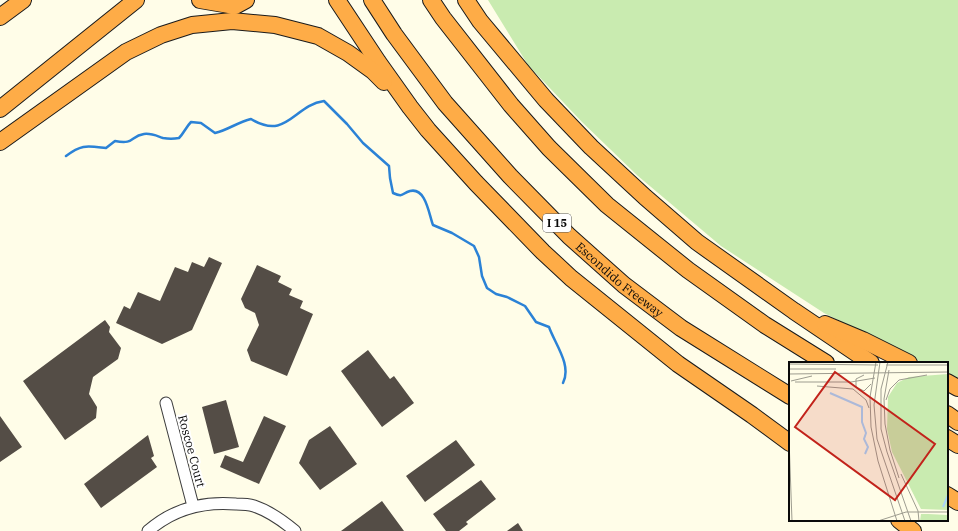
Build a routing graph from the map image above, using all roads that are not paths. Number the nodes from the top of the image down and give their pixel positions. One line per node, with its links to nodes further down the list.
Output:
1 (23, 0): 10 (highway)
2 (136, 0): 13 (highway)
3 (200, 0): 4 (highway)
4 (246, 0)
5 (337, 0): 12 (highway)
6 (372, 0): 22 (highway, Escondido Freeway / I 15)
7 (431, 0): 17 (highway)
8 (466, 0): 11 (highway)
9 (477, 0): 11 (highway)
10 (0, 17)
11 (525, 75): 15 (highway)
12 (410, 107): 14 (highway); 16 (highway)
13 (0, 109)
14 (0, 142)
15 (794, 311): 18 (highway); 19 (highway)
16 (650, 342): 26 (highway); 28 (highway)
17 (824, 362)
18 (870, 362)
19 (907, 362)
20 (948, 383): 21 (highway)
21 (958, 388)
22 (789, 395)
23 (166, 403): 33 (street, Roscoe Court)
24 (948, 415): 25 (highway)
25 (958, 422)
26 (789, 428)
27 (948, 439): 29 (highway)
28 (789, 442)
29 (958, 445)
30 (948, 496): 31 (highway)
31 (958, 502)
32 (948, 504): 34 (highway)
33 (193, 506): 36 (street); 37 (street)
34 (958, 509)
35 (900, 521): 38 (highway)
36 (148, 531)
37 (295, 531)
38 (913, 531)

